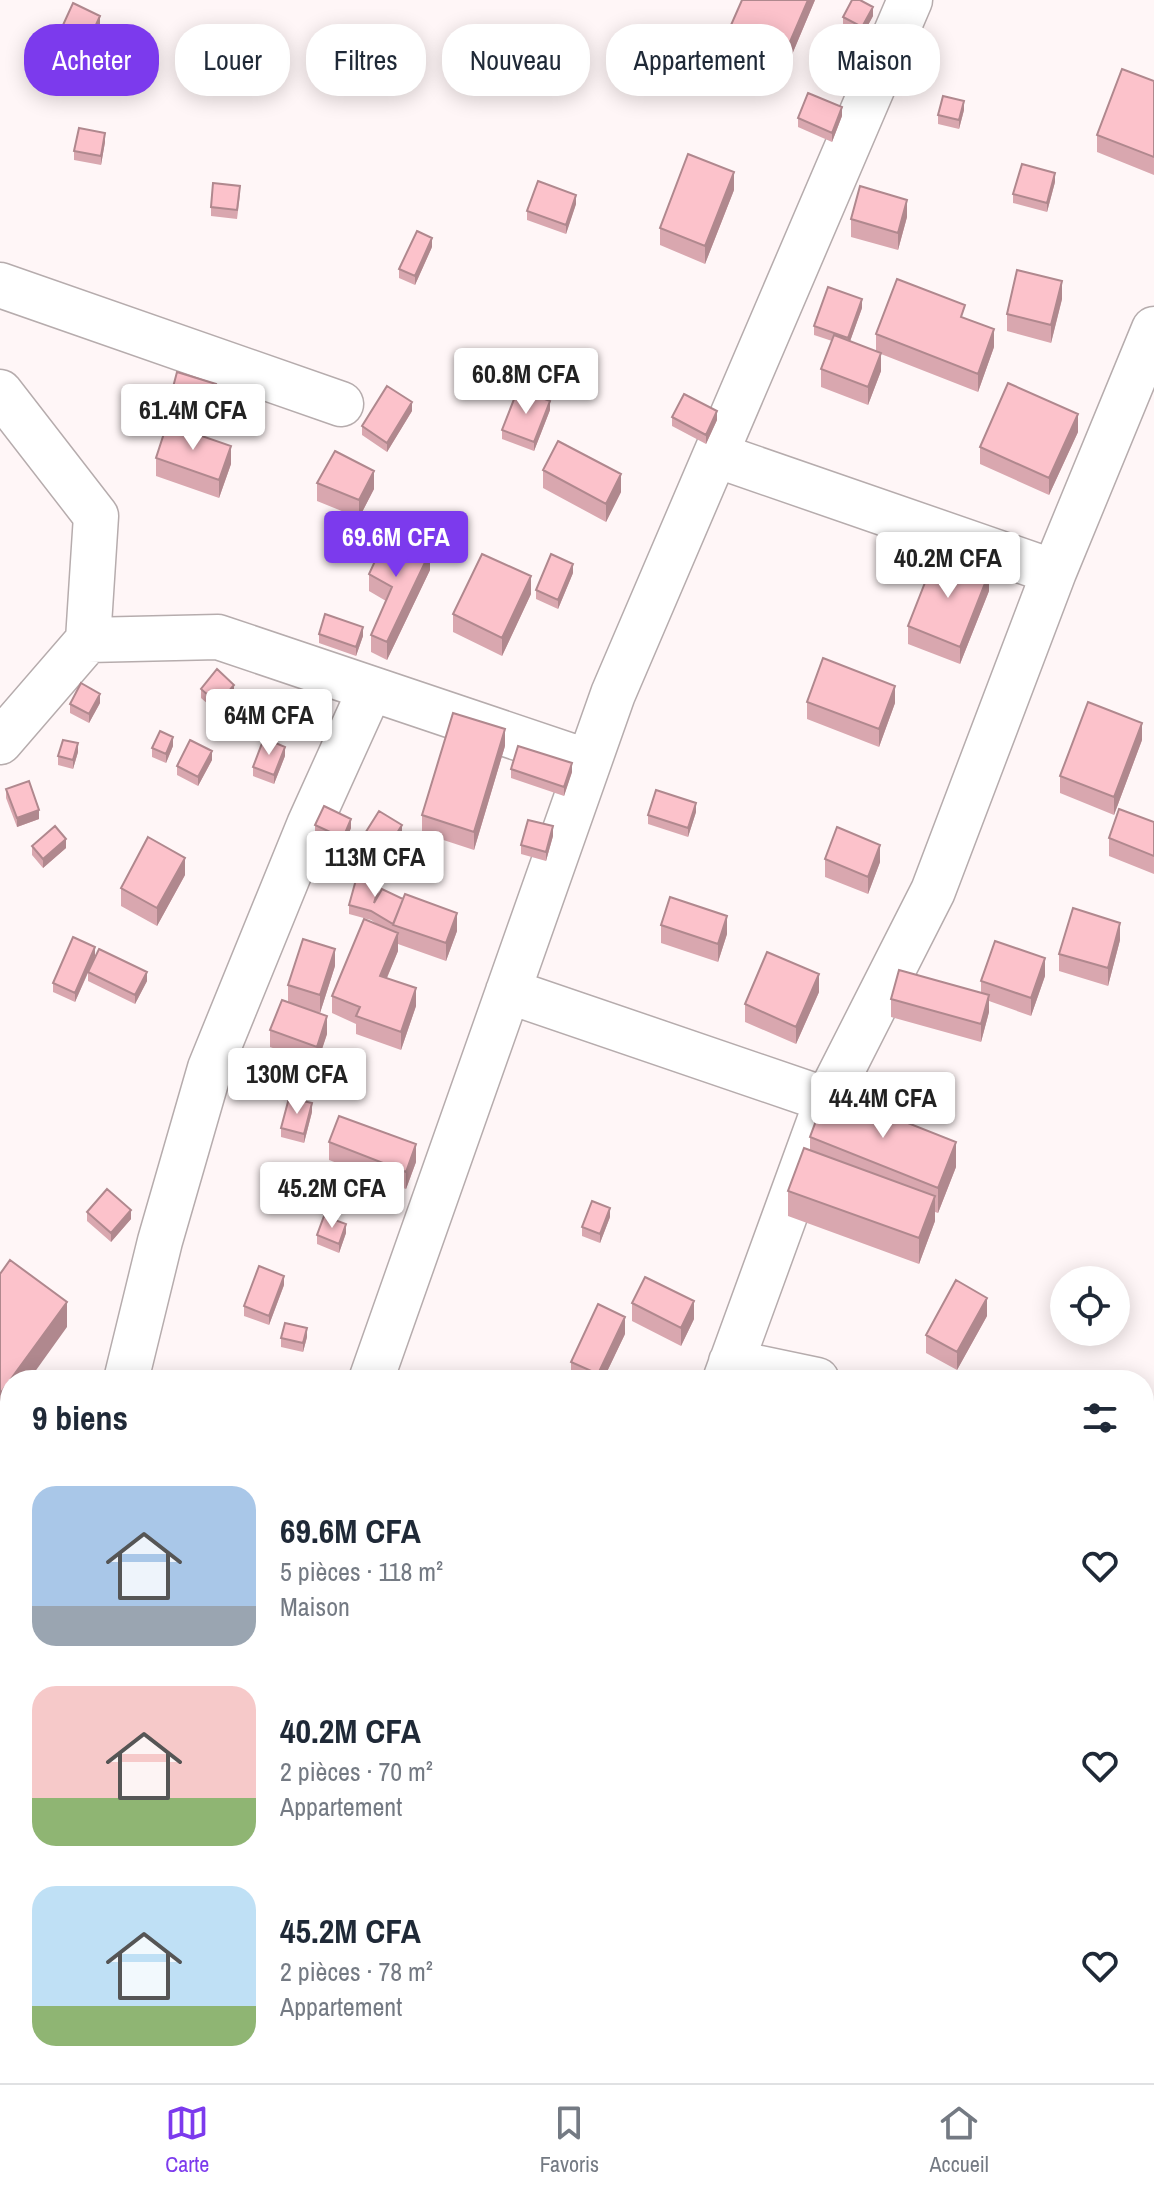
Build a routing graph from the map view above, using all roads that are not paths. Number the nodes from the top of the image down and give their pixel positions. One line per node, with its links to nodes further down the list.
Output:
1 (910, 0): 6 (street)
2 (0, 285): 5 (street)
3 (1154, 329): 7 (street)
4 (0, 392): 8 (street)
5 (341, 404)
6 (716, 455): 7 (street); 11 (street)
7 (1054, 572): 13 (street)
8 (88, 640): 9 (street); 10 (street)
9 (370, 690): 11 (street); 14 (street)
10 (0, 742)
11 (589, 762): 12 (street)
12 (508, 991): 13 (street); 15 (street)
13 (827, 1100): 16 (street)
14 (128, 1370)
15 (375, 1370)
16 (728, 1370)

